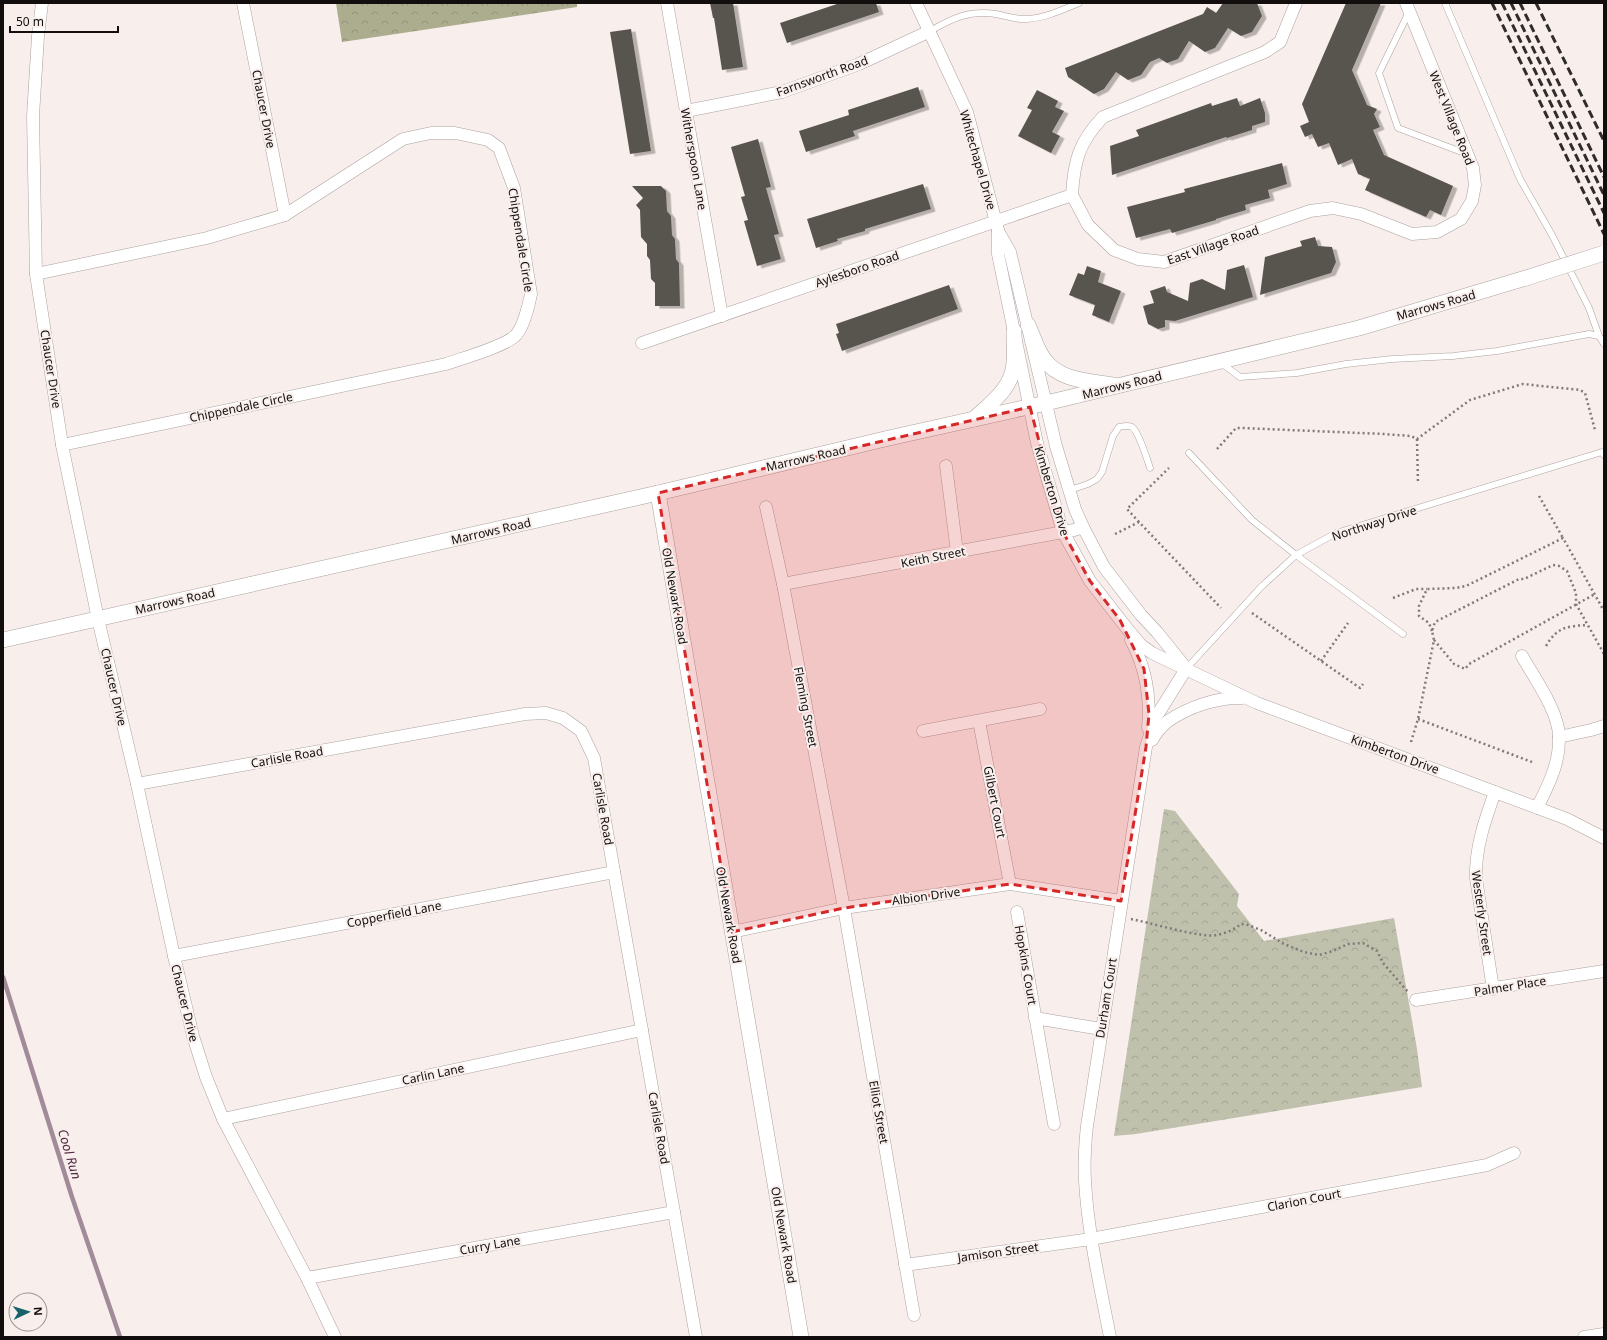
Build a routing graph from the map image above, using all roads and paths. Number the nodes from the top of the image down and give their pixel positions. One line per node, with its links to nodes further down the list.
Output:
1 (42, 3): 17 (street, Chaucer Drive)
2 (243, 3): 14 (street, Chaucer Drive)
3 (667, 3): 10 (street, Witherspoon Lane)
4 (916, 3): 9 (street, Whitechapel Drive)
5 (1079, 3): 9 (lane)
6 (1296, 3): 12 (street)
7 (1445, 3): 20 (lane)
8 (1408, 7): 11 (street, West Village Road); 11 (lane)
9 (930, 31): 10 (street, Farnsworth Road); 15 (street, Whitechapel Drive)
10 (686, 111): 18 (street, Witherspoon Lane)
11 (1467, 154): 13 (street, West Village Road)
12 (1072, 195): 13 (street, East Village Road); 15 (street, Aylesboro Road)
13 (1310, 211)
14 (285, 215): 17 (street, Chippendale Circle); 30 (street, Chippendale Circle)
15 (997, 226): 18 (street, Aylesboro Road); 19 (street, Whitechapel Drive)
16 (1604, 253): 23 (street, Marrows Road, bridge)
17 (36, 274): 30 (street, Chaucer Drive)
18 (722, 316): 21 (street, Aylesboro Road)
19 (1021, 328): 24 (street); 25 (street, Whitechapel Drive); 26 (street, Whitechapel Drive); 27 (street)
20 (1599, 336): 22 (lane); 23 (lane)
21 (642, 343)
22 (1604, 344)
23 (1220, 361): 24 (street, Marrows Road)
24 (1118, 386): 25 (street, Marrows Road)
25 (1046, 403): 26 (street, Marrows Road); 38 (street, Kimberton Drive)
26 (1030, 407): 27 (street, Marrows Road); 44 (street, Kimberton Drive)
27 (973, 420): 39 (street, Marrows Road)
28 (1595, 430): 29 (path)
29 (1417, 439): 31 (path); 37 (path)
30 (62, 445): 57 (street, Chaucer Drive)
31 (1217, 449)
32 (1189, 453): 48 (lane)
33 (1604, 455): 48 (lane, Northway Drive)
34 (946, 466): 47 (street)
35 (1150, 468): 38 (lane)
36 (1169, 468): 42 (path)
37 (1418, 484)
38 (1070, 490): 43 (street, Kimberton Drive)
39 (658, 493): 57 (street, Marrows Road); 91 (street, Old Newark Road)
40 (1539, 496): 46 (path)
41 (766, 507): 49 (street, Fleming Street)
42 (1139, 522): 45 (path); 54 (path)
43 (1083, 527): 44 (street, Keith Street); 69 (street, Kimberton Drive)
44 (1063, 532): 47 (street, Keith Street); 58 (street, Kimberton Drive)
45 (1115, 534)
46 (1563, 538): 50 (path); 51 (path)
47 (957, 552): 49 (street, Keith Street)
48 (1296, 555): 62 (lane); 69 (lane, Northway Drive)
49 (783, 584): 88 (street, Fleming Street)
50 (1427, 589): 52 (path); 61 (path)
51 (1595, 594): 53 (path); 55 (path)
52 (1393, 598)
53 (1576, 604): 60 (path); 61 (path); 64 (path)
54 (1221, 608)
55 (1604, 611)
56 (1252, 613): 68 (path)
57 (98, 619): 63 (street, Marrows Road); 81 (street, Chaucer Drive)
58 (1120, 620): 69 (street, Kimberton Drive); 79 (street)
59 (1348, 623): 68 (path)
60 (1588, 625): 65 (path); 66 (path)
61 (1432, 631): 64 (path)
62 (1403, 634)
63 (3, 640)
64 (1434, 640): 73 (path)
65 (1546, 646)
66 (1604, 654)
67 (1522, 656): 77 (street)
68 (1321, 661): 70 (path)
69 (1186, 669): 71 (street, Kimberton Drive); 79 (street, Durham Court)
70 (1363, 684)
71 (1248, 699): 79 (street); 82 (street, Kimberton Drive)
72 (1040, 709): 74 (street)
73 (1418, 719): 78 (path); 80 (path)
74 (979, 721): 76 (street); 86 (street, Gilbert Court)
75 (1604, 726): 77 (street)
76 (923, 731)
77 (1560, 737): 83 (street)
78 (1411, 742)
79 (1146, 747): 87 (street, Durham Court)
80 (1532, 762)
81 (137, 784): 85 (street, Carlisle Road); 92 (street, Chaucer Drive)
82 (1495, 792): 83 (street, Kimberton Drive); 94 (street, Westerly Street)
83 (1537, 808): 84 (street, Kimberton Drive)
84 (1604, 838)
85 (614, 872): 92 (street, Copperfield Lane); 98 (street, Carlisle Road)
86 (1010, 884): 87 (street, Albion Drive); 88 (street, Albion Drive)
87 (1121, 901): 90 (street, Durham Court)
88 (844, 908): 91 (street, Albion Drive); 104 (street, Elliot Street)
89 (1017, 912): 96 (street, Hopkins Court)
90 (1119, 916): 95 (path); 97 (street, Durham Court)
91 (732, 932): 110 (street, Old Newark Road)
92 (174, 956): 99 (street, Chaucer Drive)
93 (1604, 971): 94 (street, Palmer Place)
94 (1493, 989): 95 (street, Palmer Place)
95 (1416, 1000)
96 (1035, 1018): 97 (street, Hopkins Court); 100 (street, Hopkins Court)
97 (1101, 1029): 103 (street, Durham Court)
98 (642, 1030): 99 (street, Carlin Lane); 102 (street, Carlisle Road)
99 (223, 1119): 105 (street, Chaucer Drive)
100 (1054, 1124)
101 (1514, 1153): 103 (street, Clarion Court)
102 (674, 1212): 105 (street, Curry Lane); 109 (street, Carlisle Road)
103 (1091, 1239): 104 (street, Jamison Street); 111 (street, Durham Court)
104 (905, 1265): 106 (street, Elliot Street)
105 (307, 1278): 108 (street, Chaucer Drive)
106 (914, 1315)
107 (1604, 1334): 112 (street)
108 (335, 1337)
109 (696, 1337)
110 (801, 1337)
111 (1110, 1337)
112 (1584, 1337)

